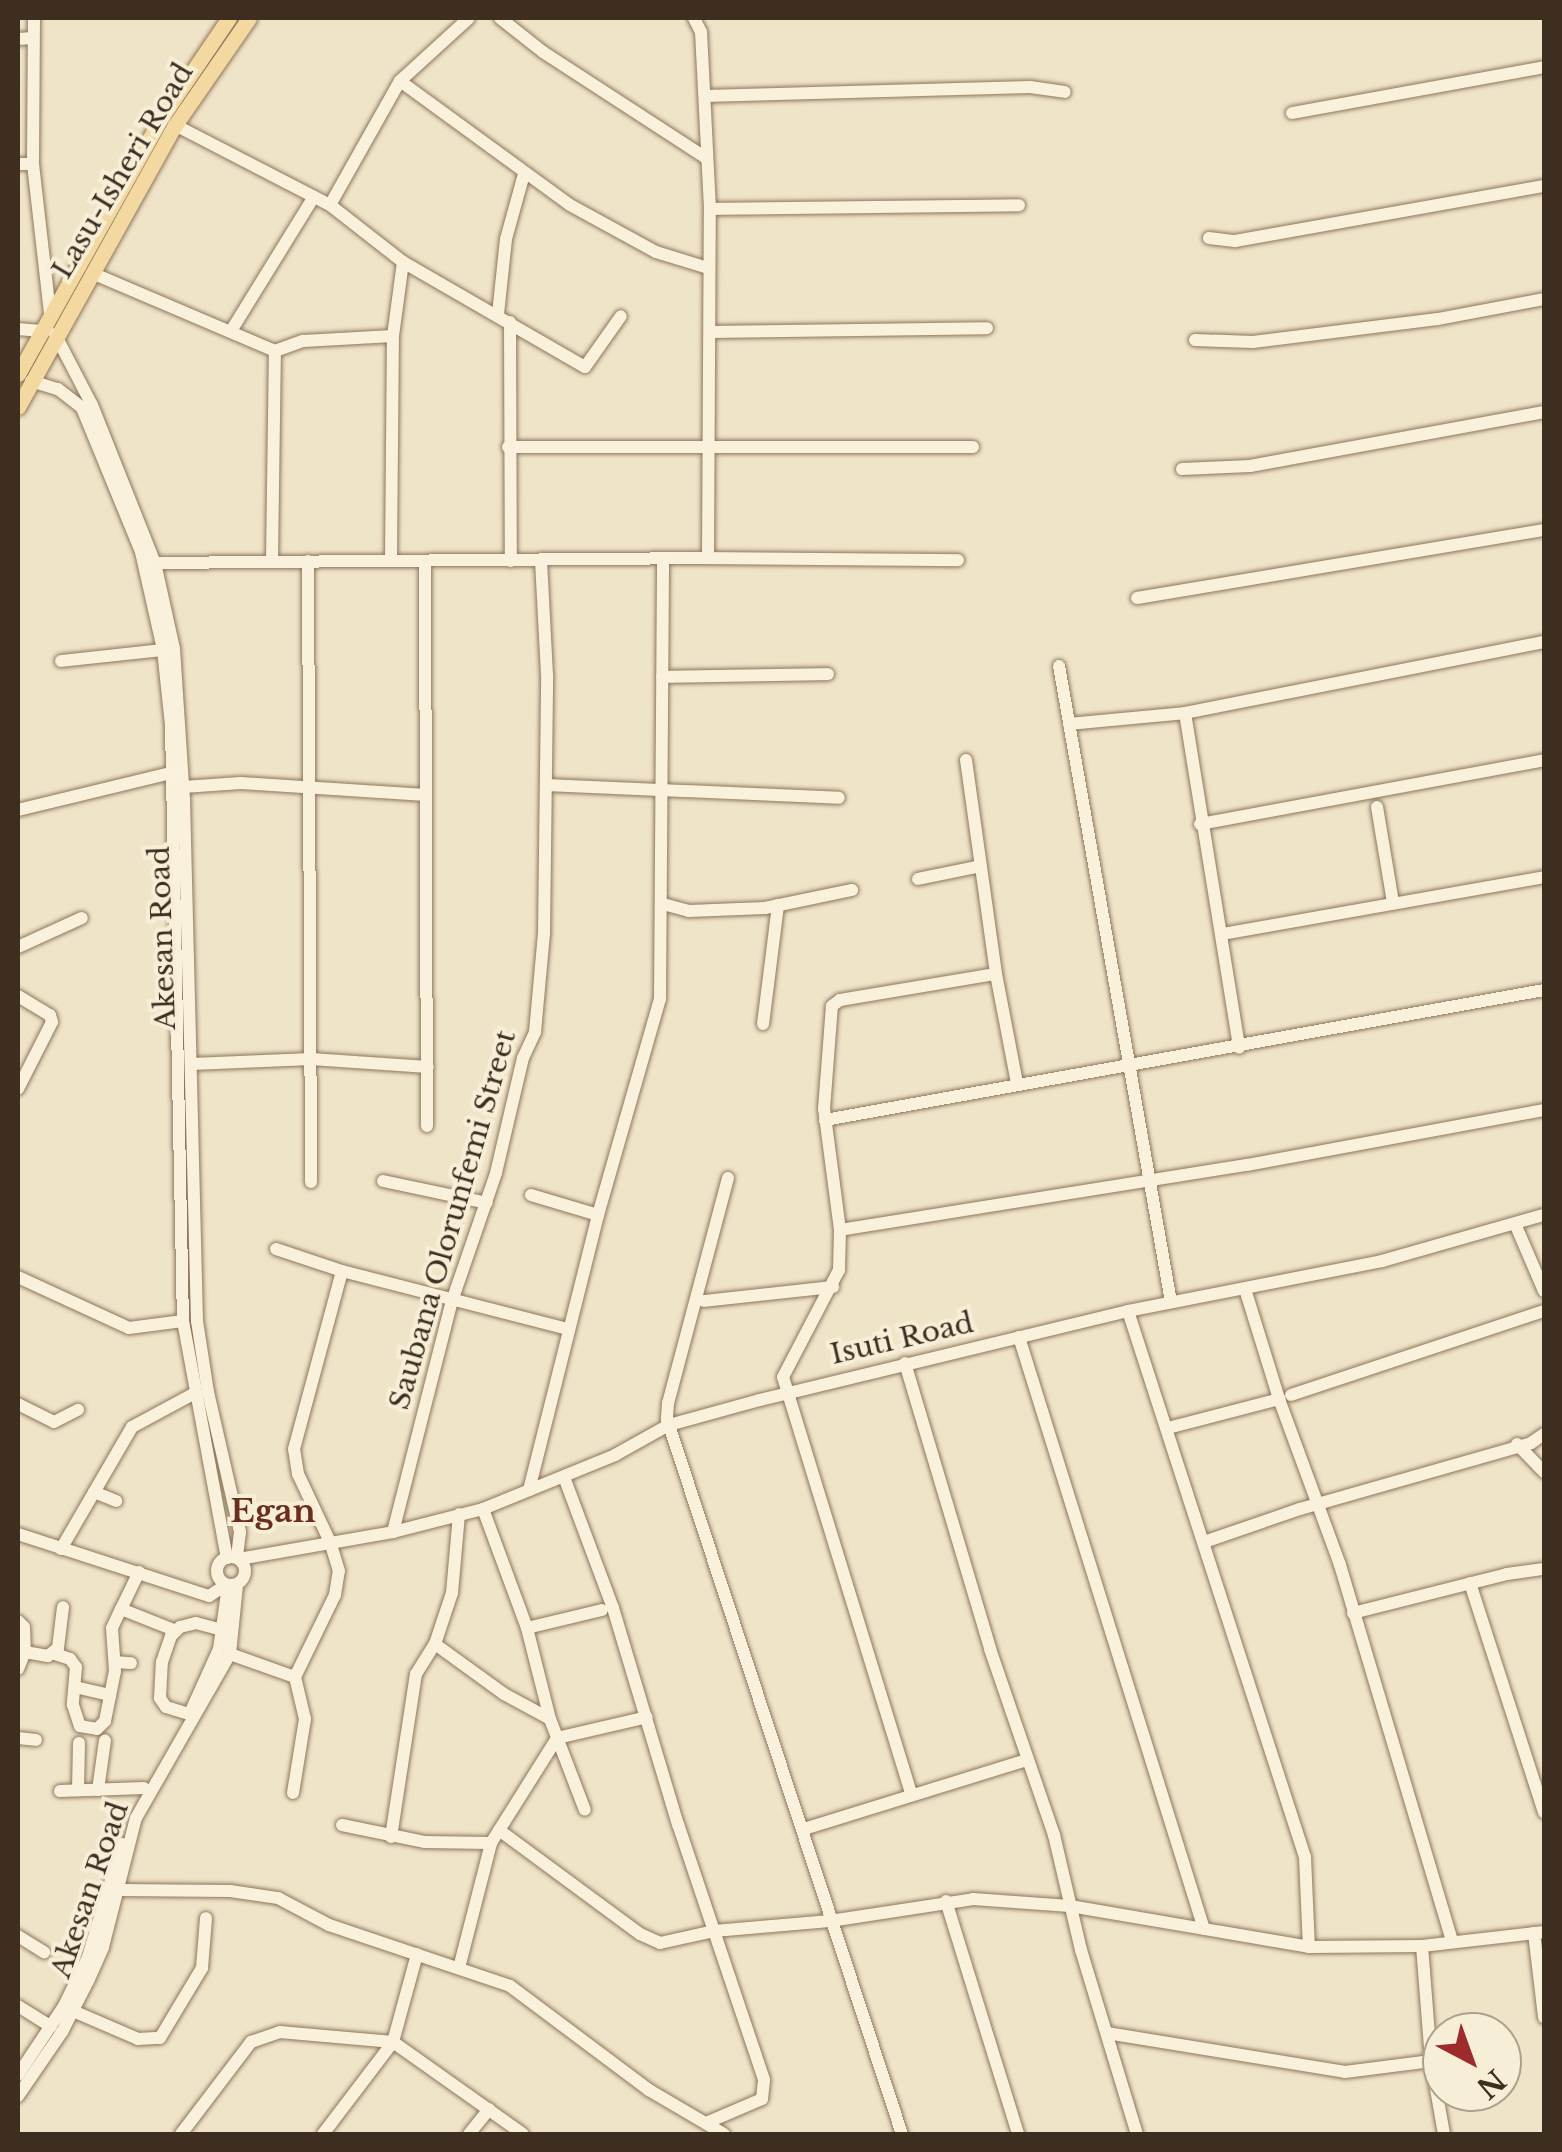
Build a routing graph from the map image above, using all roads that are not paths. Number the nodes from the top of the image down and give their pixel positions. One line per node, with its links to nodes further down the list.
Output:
1 (34, 18): 7 (street)
2 (229, 18): 29 (main road, Lasu-Isheri Road)
3 (249, 18): 14 (main road, Lasu-Isheri Road)
4 (469, 18): 10 (street)
5 (500, 18): 15 (street)
6 (694, 18): 12 (street)
7 (34, 38): 8 (street); 17 (street)
8 (18, 40)
9 (1544, 67): 13 (street)
10 (400, 82): 18 (street); 21 (street)
11 (1065, 92): 12 (street)
12 (706, 96): 15 (street)
13 (1292, 113)
14 (175, 126): 20 (street); 27 (main road, Lasu-Isheri Road)
15 (706, 158): 23 (street)
16 (18, 164): 17 (street)
17 (34, 164): 29 (street)
18 (524, 174): 26 (street); 31 (street)
19 (1544, 186): 24 (street)
20 (313, 198): 21 (street); 34 (street)
21 (330, 205): 25 (street)
22 (1019, 205): 23 (street)
23 (710, 209): 26 (street)
24 (1208, 238)
25 (403, 262): 31 (street); 37 (street)
26 (708, 268): 36 (street)
27 (92, 273): 34 (street); 35 (main road, Lasu-Isheri Road)
28 (1544, 299): 38 (street)
29 (50, 314): 35 (main road, Lasu-Isheri Road)
30 (621, 316): 31 (street)
31 (504, 318): 45 (street)
32 (987, 328): 36 (street)
33 (18, 329): 35 (street)
34 (231, 331): 39 (street)
35 (48, 332): 40 (street, Akesan Road); 41 (main road, Lasu-Isheri Road)
36 (710, 332): 47 (street)
37 (393, 336): 39 (street); 53 (street)
38 (1195, 340)
39 (275, 350): 51 (street)
40 (74, 368): 42 (street); 58 (street, Akesan Road)
41 (24, 378): 42 (street); 43 (main road, Lasu-Isheri Road)
42 (58, 389): 62 (street, Akesan Road)
43 (18, 407)
44 (1544, 412): 48 (street)
45 (508, 447): 47 (street); 56 (street)
46 (974, 447): 47 (street)
47 (709, 448): 50 (street)
48 (1182, 470)
49 (1544, 530): 60 (street)
50 (708, 558): 55 (street); 57 (street)
51 (272, 560): 52 (street); 58 (street)
52 (308, 560): 53 (street); 72 (street)
53 (392, 560): 59 (street)
54 (541, 560): 56 (street); 57 (street); 73 (street, Saubana Olorunfemi Street)
55 (958, 560)
56 (510, 561): 59 (street)
57 (664, 562): 66 (street)
58 (155, 563): 74 (street, Akesan Road)
59 (426, 563): 76 (street)
60 (1137, 598)
61 (1544, 642): 67 (street)
62 (163, 650): 63 (street); 71 (street, Akesan Road)
63 (61, 661)
64 (1059, 666): 68 (street)
65 (828, 674): 66 (street)
66 (662, 677): 75 (street)
67 (1184, 713): 68 (street); 80 (street)
68 (1070, 724): 99 (street)
69 (966, 760): 81 (street)
70 (1544, 760): 80 (street)
71 (171, 773): 79 (street); 126 (street, Akesan Road)
72 (307, 785): 74 (street); 76 (street); 96 (street)
73 (546, 785): 75 (street); 110 (street, Saubana Olorunfemi Street)
74 (183, 788): 97 (street, Akesan Road)
75 (663, 791): 77 (street); 86 (street)
76 (426, 795): 98 (street)
77 (839, 798)
78 (1378, 806): 85 (street)
79 (18, 810)
80 (1200, 824): 89 (street)
81 (981, 866): 83 (street); 91 (street)
82 (1544, 877): 85 (street)
83 (918, 878)
84 (852, 890): 87 (street)
85 (1393, 903): 89 (street)
86 (663, 904): 87 (street); 111 (street)
87 (778, 904): 94 (street)
88 (82, 918): 90 (street)
89 (1222, 934): 95 (street)
90 (18, 947)
91 (996, 974): 100 (street); 103 (street)
92 (1544, 990): 95 (street)
93 (18, 996): 101 (street)
94 (762, 1024)
95 (1239, 1048): 99 (street)
96 (311, 1059): 97 (street); 98 (street); 108 (street)
97 (192, 1064): 149 (street, Akesan Road)
98 (428, 1067): 104 (street)
99 (1127, 1068): 100 (street); 107 (street)
100 (1017, 1083): 103 (street)
101 (18, 1089)
102 (1544, 1110): 107 (street)
103 (825, 1120): 114 (street)
104 (427, 1126)
105 (728, 1178): 135 (street)
106 (384, 1181): 110 (street)
107 (1149, 1181): 114 (street); 123 (street)
108 (311, 1182)
109 (531, 1195): 111 (street)
110 (487, 1203): 122 (street, Saubana Olorunfemi Street)
111 (598, 1215): 127 (street)
112 (1544, 1215): 113 (street, Isuti Road)
113 (1516, 1226): 119 (street, Isuti Road); 120 (street)
114 (840, 1230): 118 (street)
115 (276, 1249): 116 (street)
116 (342, 1271): 122 (street); 151 (street)
117 (18, 1276): 126 (street)
118 (833, 1287): 121 (street); 131 (street)
119 (1246, 1289): 123 (street, Isuti Road); 132 (street)
120 (1544, 1291)
121 (704, 1300)
122 (452, 1301): 127 (street); 147 (street, Saubana Olorunfemi Street)
123 (1171, 1302): 124 (street, Isuti Road)
124 (1128, 1311): 128 (street, Isuti Road); 136 (street)
125 (1544, 1311): 132 (street)
126 (182, 1322): 130 (street, Akesan Road)
127 (568, 1329): 141 (street)
128 (1019, 1337): 129 (street, Isuti Road); 203 (street)
129 (905, 1363): 131 (street, Isuti Road); 185 (street)
130 (193, 1394): 142 (street); 149 (street, Akesan Road)
131 (784, 1394): 135 (street, Isuti Road); 191 (street)
132 (1285, 1397): 136 (street); 144 (street)
133 (18, 1404): 134 (street)
134 (78, 1410)
135 (670, 1425): 140 (street, Isuti Road); 195 (street)
136 (1168, 1428): 150 (street)
137 (1544, 1434): 138 (street)
138 (1517, 1444): 139 (street); 144 (street)
139 (1544, 1472)
140 (564, 1477): 141 (street, Isuti Road); 178 (street)
141 (529, 1490): 145 (street, Isuti Road)
142 (94, 1492): 143 (street); 152 (street)
143 (116, 1501)
144 (1317, 1504): 150 (street); 162 (street)
145 (483, 1509): 146 (street, Isuti Road); 164 (street)
146 (459, 1514): 147 (street, Isuti Road); 167 (street)
147 (392, 1532): 151 (street, Isuti Road)
148 (18, 1534): 152 (street)
149 (233, 1534): 153 (street, Akesan Road)
150 (1204, 1542): 209 (street)
151 (331, 1544): 153 (street, Isuti Road); 174 (street)
152 (61, 1549): 155 (street)
153 (237, 1561): 157 (street); 157 (street)
154 (1544, 1569): 156 (street)
155 (138, 1572): 157 (street); 160 (street)
156 (1470, 1583): 162 (street); 193 (street)
157 (228, 1584): 158 (street, Akesan Road)
158 (232, 1605): 166 (street, Akesan Road); 170 (street, Akesan Road)
159 (63, 1607): 169 (street)
160 (122, 1610): 165 (street); 171 (street)
161 (602, 1610): 164 (street)
162 (1353, 1614): 207 (street)
163 (18, 1621): 168 (street)
164 (527, 1628): 179 (street)
165 (174, 1630): 166 (street); 177 (street)
166 (223, 1630): 177 (street, Akesan Road)
167 (435, 1644): 179 (street); 197 (street)
168 (25, 1652): 169 (street); 173 (street)
169 (55, 1654): 175 (street)
170 (230, 1654): 174 (street); 198 (street, Akesan Road)
171 (114, 1662): 172 (street); 176 (street)
172 (132, 1663)
173 (18, 1669)
174 (296, 1677): 190 (street)
175 (75, 1687): 176 (street); 176 (street)
176 (110, 1696)
177 (189, 1714): 186 (street, Akesan Road)
178 (647, 1716): 181 (street); 204 (street)
179 (550, 1719): 181 (street)
180 (18, 1738): 182 (street)
181 (558, 1738): 192 (street); 196 (street)
182 (36, 1740)
183 (105, 1740): 188 (street)
184 (79, 1744): 187 (street)
185 (1027, 1760): 191 (street); 200 (street)
186 (144, 1788): 188 (street); 212 (street, Akesan Road)
187 (78, 1790): 188 (street); 189 (street)
188 (98, 1790)
189 (60, 1791)
190 (293, 1793)
191 (911, 1794): 195 (street)
192 (585, 1810)
193 (1544, 1812)
194 (342, 1825): 197 (street)
195 (804, 1829): 202 (street)
196 (495, 1836): 197 (street); 204 (street); 213 (street)
197 (391, 1837)
198 (118, 1890): 211 (street); 212 (street, Akesan Road)
199 (946, 1901): 200 (street); 202 (street); 232 (street)
200 (1070, 1906): 203 (street); 219 (street)
201 (206, 1918): 215 (street)
202 (830, 1921): 204 (street); 231 (street)
203 (1204, 1929): 209 (street)
204 (714, 1931): 225 (street)
205 (1539, 1933): 207 (street); 217 (street)
206 (18, 1936): 210 (street)
207 (1452, 1940): 208 (street)
208 (1422, 1946): 209 (street); 216 (street)
209 (1309, 1948)
210 (44, 1952)
211 (417, 1954): 213 (street); 220 (street)
212 (93, 1959): 215 (street, Akesan Road); 218 (street, Akesan Road)
213 (459, 1968): 225 (street)
214 (18, 2006): 218 (street)
215 (74, 2011): 223 (street, Akesan Road)
216 (1427, 2012)
217 (1544, 2017)
218 (51, 2026): 222 (street, Akesan Road)
219 (1107, 2033): 221 (street); 233 (street)
220 (393, 2042): 224 (street); 226 (street); 227 (street)
221 (1422, 2061)
222 (18, 2075)
223 (18, 2096)
224 (489, 2108): 228 (street); 229 (street)
225 (708, 2122): 230 (street)
226 (181, 2134)
227 (323, 2134)
228 (469, 2134)
229 (523, 2134)
230 (724, 2134)
231 (902, 2134)
232 (1018, 2134)
233 (1137, 2134)

